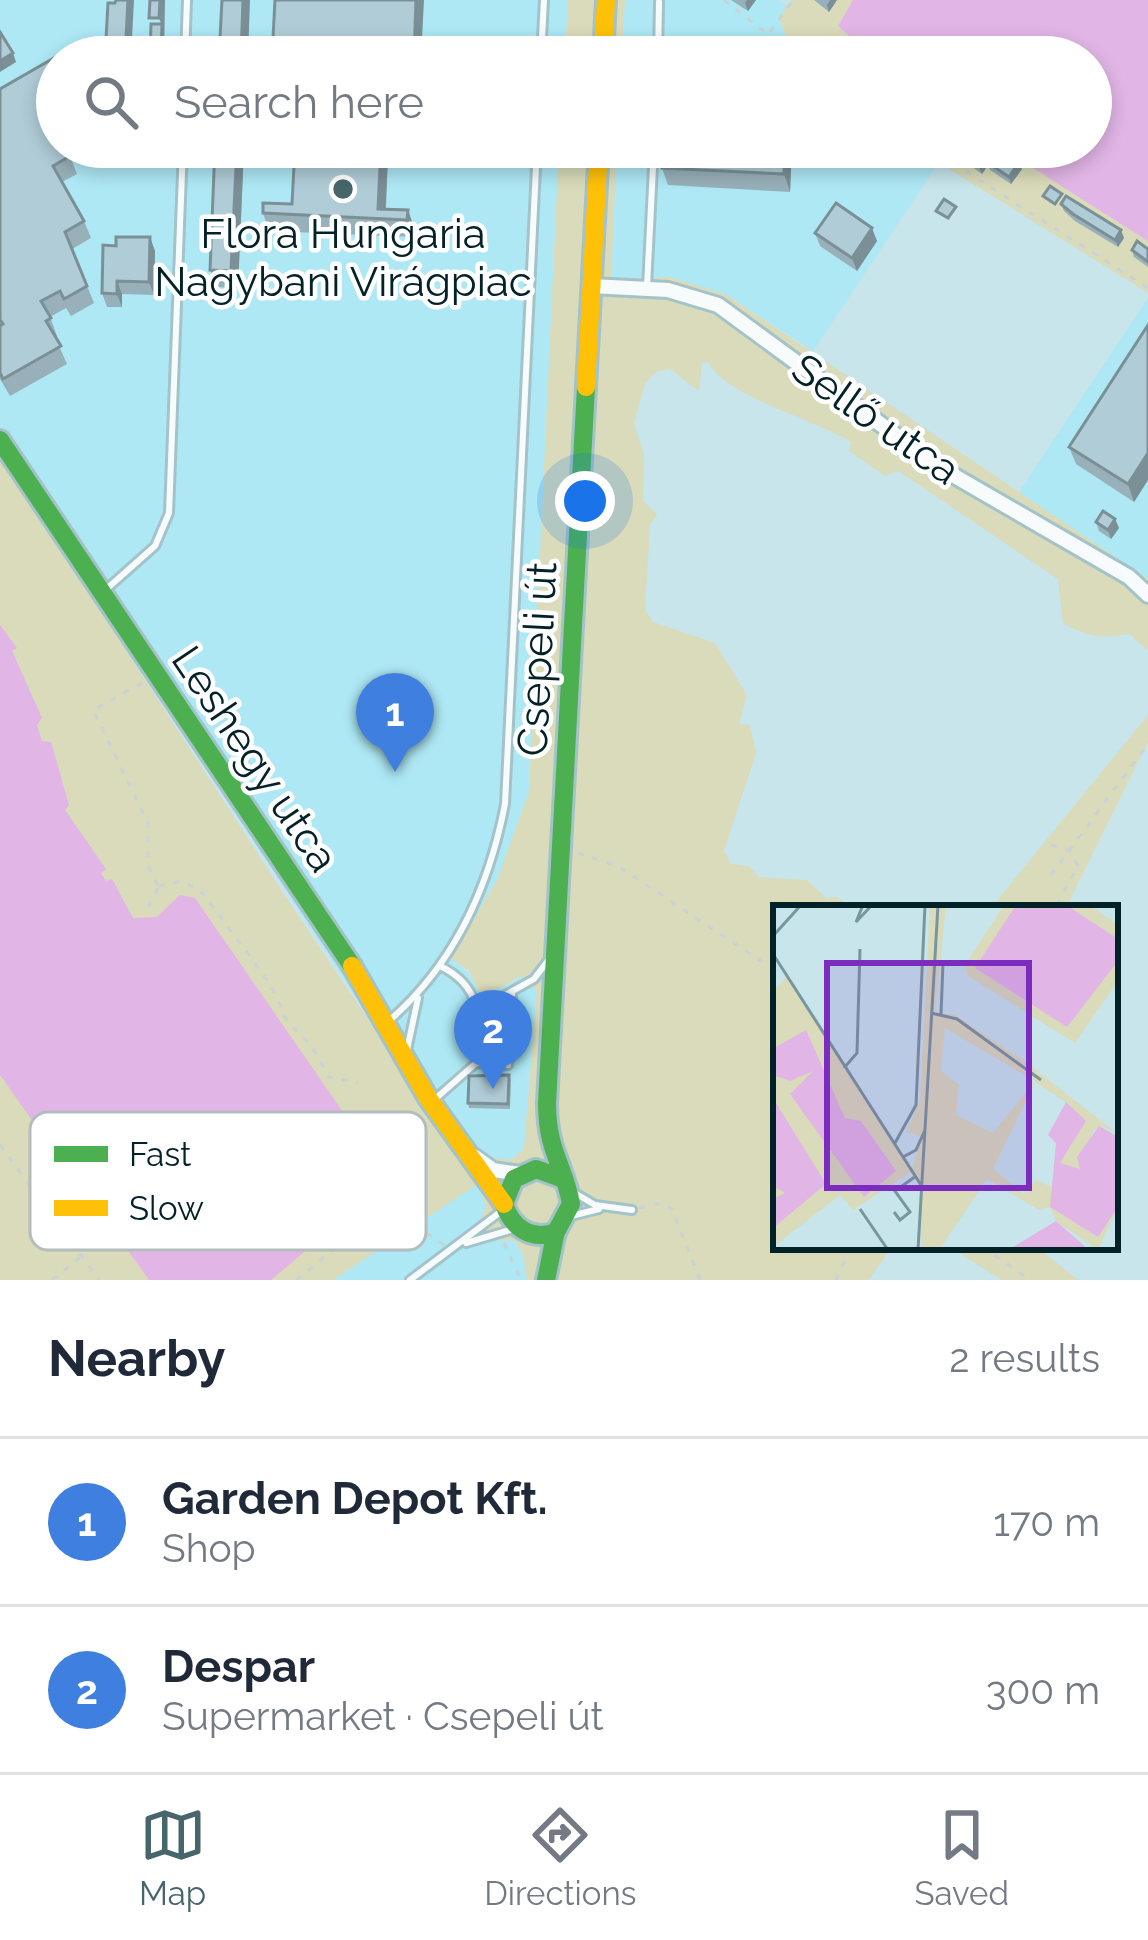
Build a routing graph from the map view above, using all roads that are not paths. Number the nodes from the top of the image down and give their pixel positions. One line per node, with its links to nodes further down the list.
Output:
1 (187, 0): 5 (lane)
2 (544, 0): 6 (lane)
3 (606, 0): 7 (street)
4 (659, 2): 8 (lane)
5 (186, 36)
6 (542, 36)
7 (604, 36)
8 (658, 36)
9 (182, 168): 17 (lane)
10 (536, 168): 19 (lane)
11 (597, 168): 13 (street, Csepeli út)
12 (653, 168): 14 (lane)
13 (591, 286): 14 (street, Sellő utca); 18 (street, Csepeli út)
14 (647, 287): 16 (street, Sellő utca)
15 (0, 440): 17 (street, Leshegy utca)
16 (1148, 595)
17 (100, 596): 24 (street, Leshegy utca)
18 (556, 950): 20 (lane); 29 (street, Csepeli út)
19 (440, 966): 21 (lane); 23 (lane)
20 (512, 994): 22 (lane); 27 (lane)
21 (418, 995): 24 (lane); 25 (lane)
22 (496, 1002): 23 (lane); 27 (lane)
23 (479, 1009): 26 (lane)
24 (388, 1023): 25 (street, Leshegy utca)
25 (405, 1058): 28 (street, Leshegy utca)
26 (476, 1063): 27 (lane); 28 (lane)
27 (490, 1064)
28 (431, 1102): 30 (street, Leshegy utca)
29 (547, 1102): 31 (street, Csepeli út); 32 (street, Csepeli út)
30 (445, 1123): 31 (street, Leshegy utca); 33 (street, Leshegy utca)
31 (521, 1173): 32 (street); 33 (street)
32 (564, 1183): 34 (street); 34 (lane)
33 (504, 1206): 35 (street); 36 (lane)
34 (562, 1224): 35 (street); 40 (street)
35 (519, 1231): 36 (lane); 40 (street)
36 (454, 1249): 37 (lane)
37 (429, 1266): 38 (lane); 39 (lane)
38 (410, 1280)
39 (436, 1280)
40 (542, 1280)

